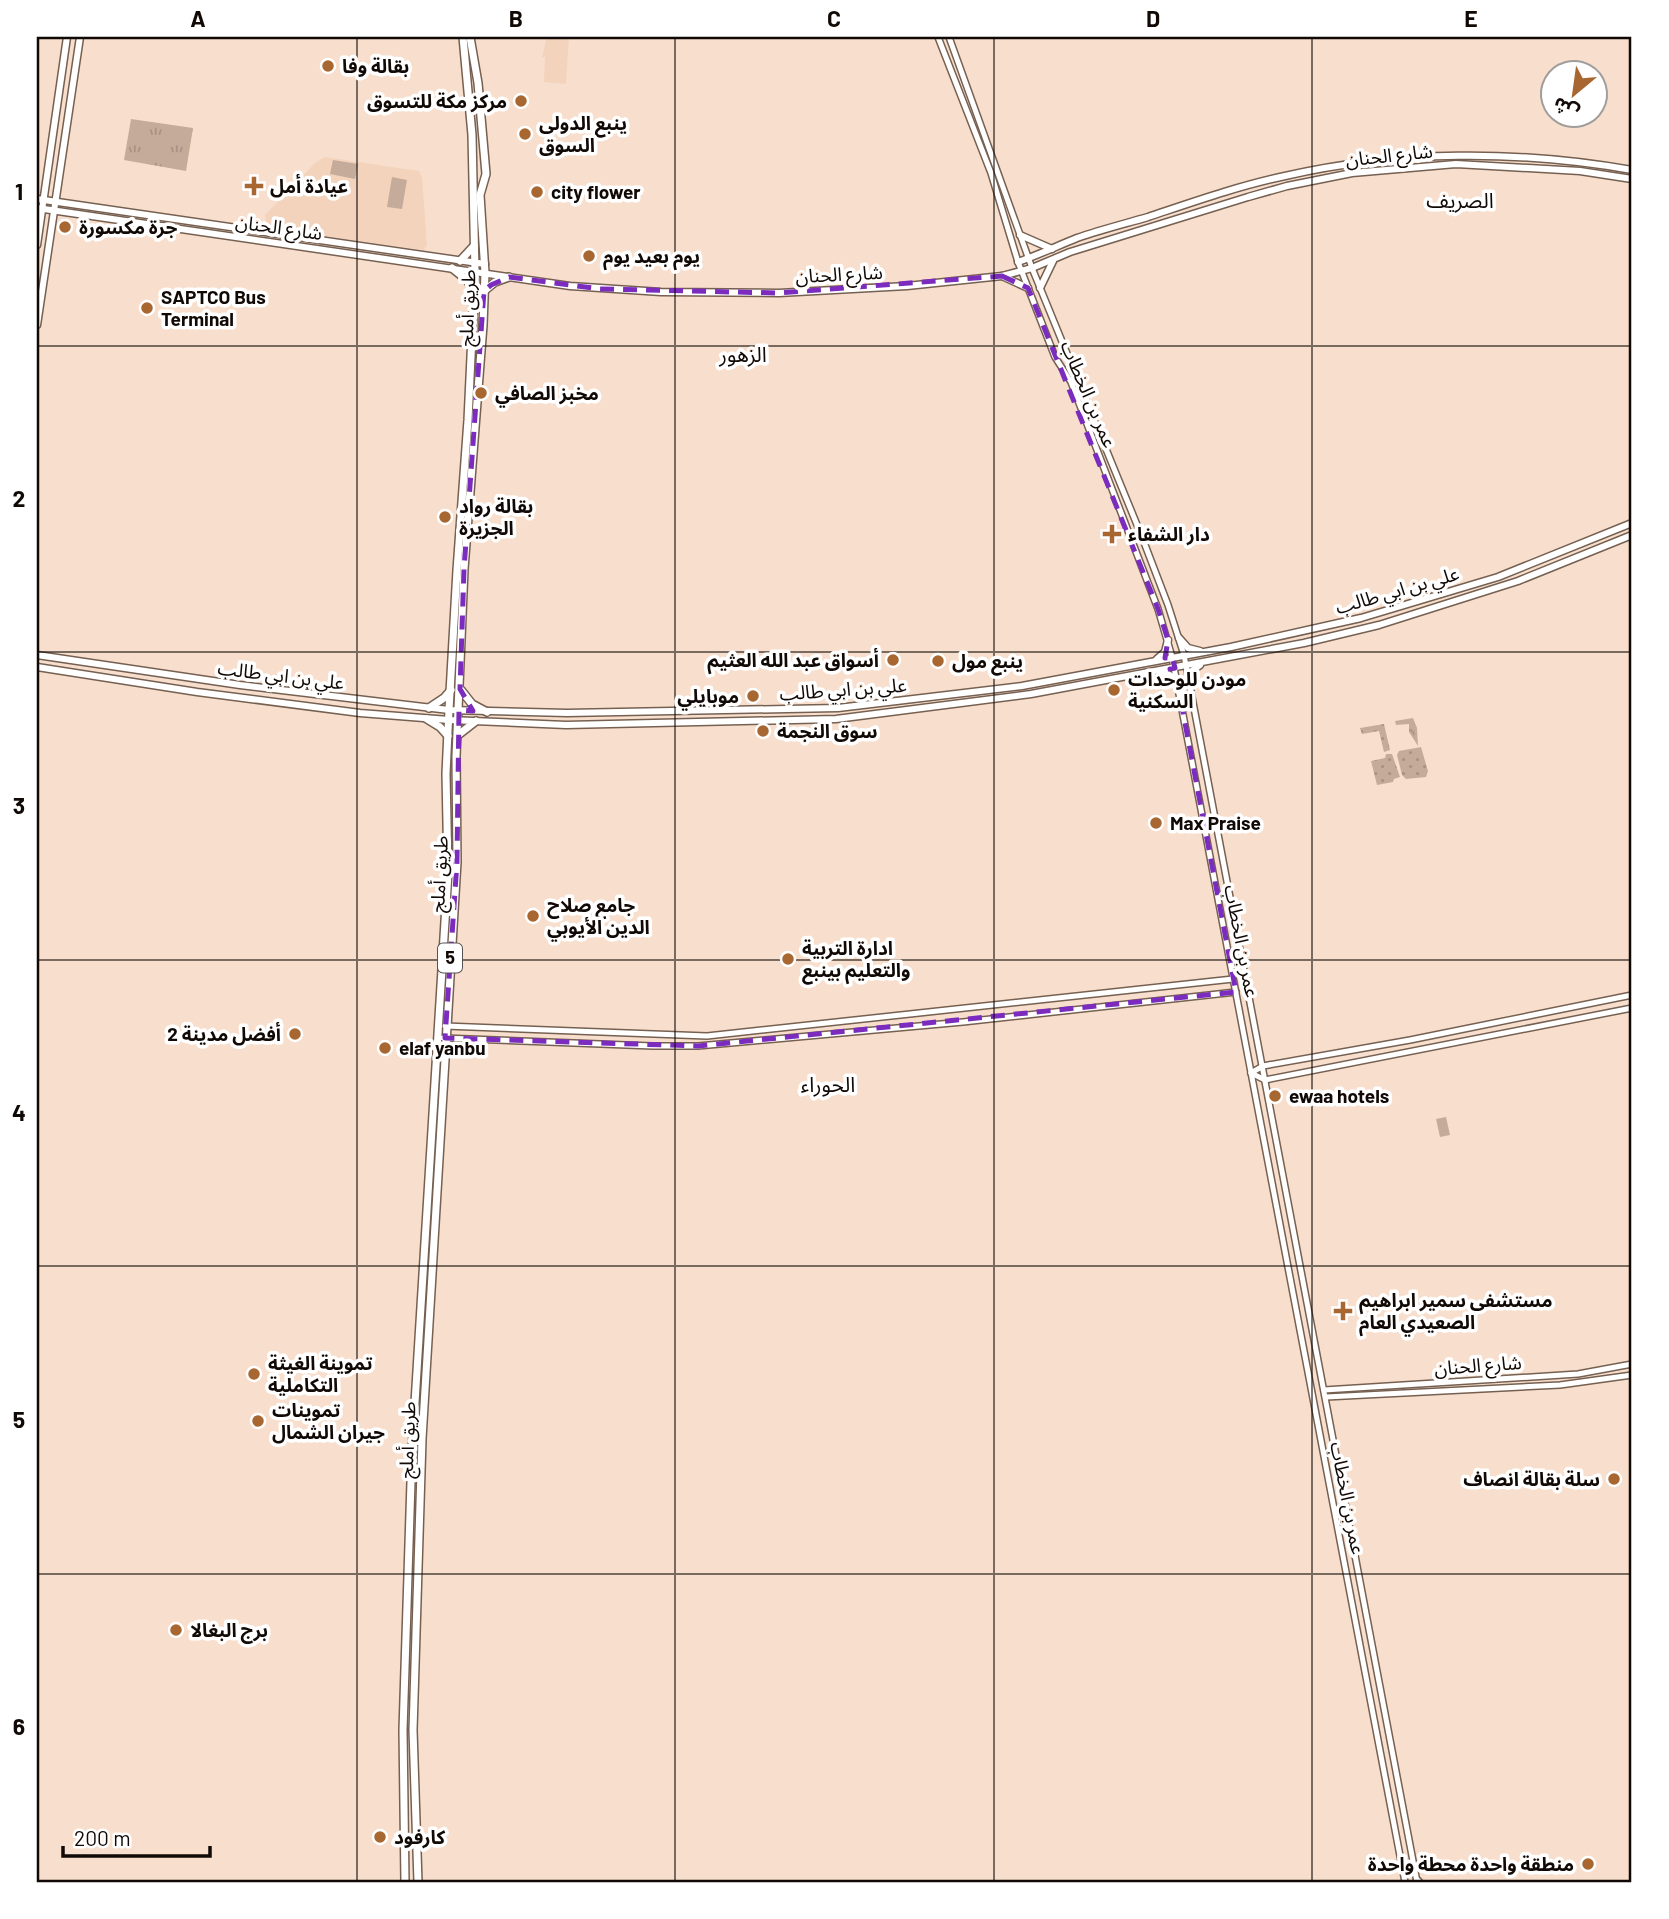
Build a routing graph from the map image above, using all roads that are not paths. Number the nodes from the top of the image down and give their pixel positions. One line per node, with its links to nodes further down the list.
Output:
1 (67, 37): 9 (main road)
2 (80, 37): 10 (main road)
3 (463, 37): 22 (highway, طريق أملج / 5)
4 (470, 37): 29 (highway, طريق أملج / 5)
5 (938, 37): 27 (street, عمر بن الخطاب)
6 (949, 37): 20 (street, عمر بن الخطاب)
7 (1632, 170): 23 (main road, شارع الحنان)
8 (1632, 179): 25 (main road, شارع الحنان)
9 (46, 183): 11 (main road); 12 (main road)
10 (57, 189): 13 (main road); 14 (main road)
11 (37, 192)
12 (40, 199): 13 (main road, شارع الحنان); 15 (main road)
13 (55, 202): 14 (main road, شارع الحنان); 16 (main road)
14 (67, 204): 26 (main road, شارع الحنان)
15 (39, 208): 16 (main road, شارع الحنان); 18 (main road)
16 (54, 210): 17 (main road, شارع الحنان); 19 (main road)
17 (66, 212): 19 (main road); 30 (main road, شارع الحنان)
18 (38, 222): 21 (main road)
19 (51, 226): 41 (main road)
20 (1020, 235): 23 (main road); 24 (street, عمر بن الخطاب)
21 (37, 245)
22 (474, 246): 26 (highway); 28 (highway, طريق أملج / 5)
23 (1052, 249): 24 (main road, شارع الحنان)
24 (1028, 259): 27 (main road, شارع الحنان); 31 (street, عمر بن الخطاب)
25 (1054, 259): 31 (main road, شارع الحنان); 38 (main road)
26 (460, 261): 28 (main road, شارع الحنان)
27 (1018, 262): 32 (street, عمر بن الخطاب)
28 (475, 263): 29 (main road, شارع الحنان); 33 (highway, طريق أملج / 5)
29 (485, 264): 34 (highway, طريق أملج / 5)
30 (452, 268): 33 (main road, شارع الحنان); 40 (highway)
31 (1032, 268): 32 (main road, شارع الحنان); 38 (street, عمر بن الخطاب)
32 (1021, 271): 35 (main road, شارع الحنان); 37 (street, عمر بن الخطاب)
33 (475, 272): 34 (main road, شارع الحنان); 40 (highway, طريق أملج / 5)
34 (485, 273): 36 (main road, شارع الحنان); 39 (highway, طريق أملج / 5)
35 (1002, 276): 36 (main road, شارع الحنان); 37 (main road)
36 (509, 277): 39 (highway)
37 (1028, 288): 45 (street, عمر بن الخطاب)
38 (1040, 288): 44 (street, عمر بن الخطاب)
39 (484, 291): 58 (highway, طريق أملج / 5)
40 (474, 292): 59 (highway, طريق أملج / 5)
41 (37, 325)
42 (1632, 523): 46 (main road, علي بن ابي طالب)
43 (1632, 535): 51 (main road, علي بن ابي طالب)
44 (1179, 638): 46 (main road); 48 (street, عمر بن الخطاب)
45 (1168, 640): 49 (street, عمر بن الخطاب); 50 (main road)
46 (1202, 652): 48 (main road, علي بن ابي طالب)
47 (37, 655): 60 (main road, علي بن ابي طالب)
48 (1184, 655): 49 (main road, علي بن ابي طالب); 52 (street, عمر بن الخطاب)
49 (1172, 657): 50 (main road, علي بن ابي طالب); 54 (street, عمر بن الخطاب)
50 (1156, 660): 63 (main road, علي بن ابي طالب)
51 (1204, 663): 52 (main road, علي بن ابي طالب); 56 (main road)
52 (1186, 666): 54 (main road, علي بن ابي طالب); 56 (street, عمر بن الخطاب)
53 (37, 667): 64 (main road, علي بن ابي طالب)
54 (1175, 668): 55 (main road, علي بن ابي طالب); 57 (street, عمر بن الخطاب)
55 (1158, 671): 57 (main road); 67 (main road, علي بن ابي طالب)
56 (1190, 684): 76 (street, عمر بن الخطاب)
57 (1178, 686): 70 (street, عمر بن الخطاب)
58 (460, 689): 62 (highway, طريق أملج / 5); 63 (highway)
59 (451, 690): 60 (highway); 61 (highway, طريق أملج / 5)
60 (429, 708): 61 (main road, علي بن ابي طالب)
61 (449, 709): 62 (main road, علي بن ابي طالب); 65 (highway, طريق أملج / 5)
62 (459, 710): 63 (main road, علي بن ابي طالب); 66 (highway, طريق أملج / 5)
63 (486, 712)
64 (427, 719): 65 (main road, علي بن ابي طالب); 68 (highway)
65 (449, 720): 66 (main road, علي بن ابي طالب); 68 (highway, طريق أملج / 5)
66 (459, 721): 67 (main road, علي بن ابي طالب); 69 (highway, طريق أملج / 5)
67 (476, 721): 69 (highway)
68 (448, 736): 74 (highway, طريق أملج / 5)
69 (458, 736): 74 (highway, طريق أملج / 5)
70 (1233, 979): 71 (street, عمر بن الخطاب); 74 (street)
71 (1236, 992): 75 (street); 77 (street, عمر بن الخطاب)
72 (1632, 995): 76 (street)
73 (1632, 1008): 78 (street)
74 (442, 1026): 75 (highway, طريق أملج / 5)
75 (441, 1038): 82 (highway, طريق أملج / 5); 83 (highway, طريق أملج / 5)
76 (1263, 1066): 77 (street); 78 (street, عمر بن الخطاب)
77 (1251, 1073): 78 (street); 86 (street, عمر بن الخطاب)
78 (1265, 1080): 81 (street, عمر بن الخطاب)
79 (1632, 1364): 81 (street, شارع الحنان)
80 (1632, 1375): 81 (street, شارع الحنان)
81 (1325, 1393): 87 (street, عمر بن الخطاب)
82 (403, 1730): 83 (highway); 84 (highway, طريق أملج / 5)
83 (413, 1730): 85 (highway, طريق أملج / 5)
84 (405, 1882)
85 (418, 1882)
86 (1405, 1882)
87 (1418, 1882)

